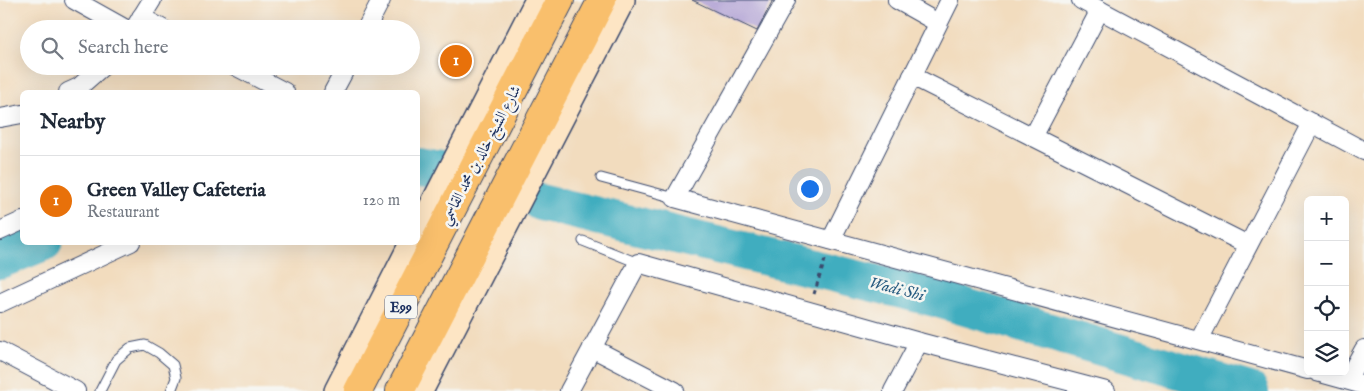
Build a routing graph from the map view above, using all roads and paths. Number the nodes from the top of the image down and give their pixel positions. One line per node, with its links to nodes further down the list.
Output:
1 (74, 0): 13 (street)
2 (152, 0): 14 (street)
3 (381, 0): 15 (street)
4 (538, 0): 32 (street)
5 (560, 0): 56 (highway, شارع الشيخ خالد بن محمد القاسمي / E99)
6 (602, 0): 40 (highway, E99)
7 (622, 0): 40 (street)
8 (786, 0): 30 (street)
9 (896, 0): 16 (street)
10 (950, 0): 16 (street)
11 (1081, 0): 12 (street)
12 (1100, 10): 26 (street); 27 (street)
13 (110, 20)
14 (140, 20)
15 (371, 20)
16 (938, 23): 20 (street)
17 (94, 75): 21 (street)
18 (252, 75): 22 (street)
19 (342, 75): 23 (street)
20 (912, 76): 27 (street); 37 (street)
21 (78, 90)
22 (281, 90)
23 (334, 90)
24 (20, 114): 25 (street)
25 (0, 118)
26 (1312, 123): 28 (street); 38 (street)
27 (1033, 137): 38 (street)
28 (1364, 151)
29 (601, 178): 30 (lane)
30 (675, 198): 37 (street)
31 (20, 222): 33 (street)
32 (420, 230)
33 (0, 231)
34 (583, 241): 39 (lane)
35 (125, 245): 42 (street)
36 (411, 245): 55 (street)
37 (829, 246): 41 (path); 43 (street)
38 (1248, 246): 43 (street)
39 (638, 264): 44 (street); 45 (street)
40 (464, 287): 57 (highway, E99); 58 (street)
41 (812, 298)
42 (0, 303)
43 (1199, 340): 48 (street)
44 (919, 342): 61 (street); 62 (street)
45 (592, 348): 59 (street); 60 (street)
46 (1364, 349): 50 (street)
47 (0, 351): 52 (street)
48 (1304, 369)
49 (1332, 376): 50 (street)
50 (1347, 380): 51 (street)
51 (1364, 385)
52 (76, 391)
53 (100, 391): 54 (lane)
54 (171, 391)
55 (337, 391)
56 (358, 391)
57 (400, 391)
58 (420, 391)
59 (569, 391)
60 (675, 391)
61 (893, 391)
62 (1106, 391)

